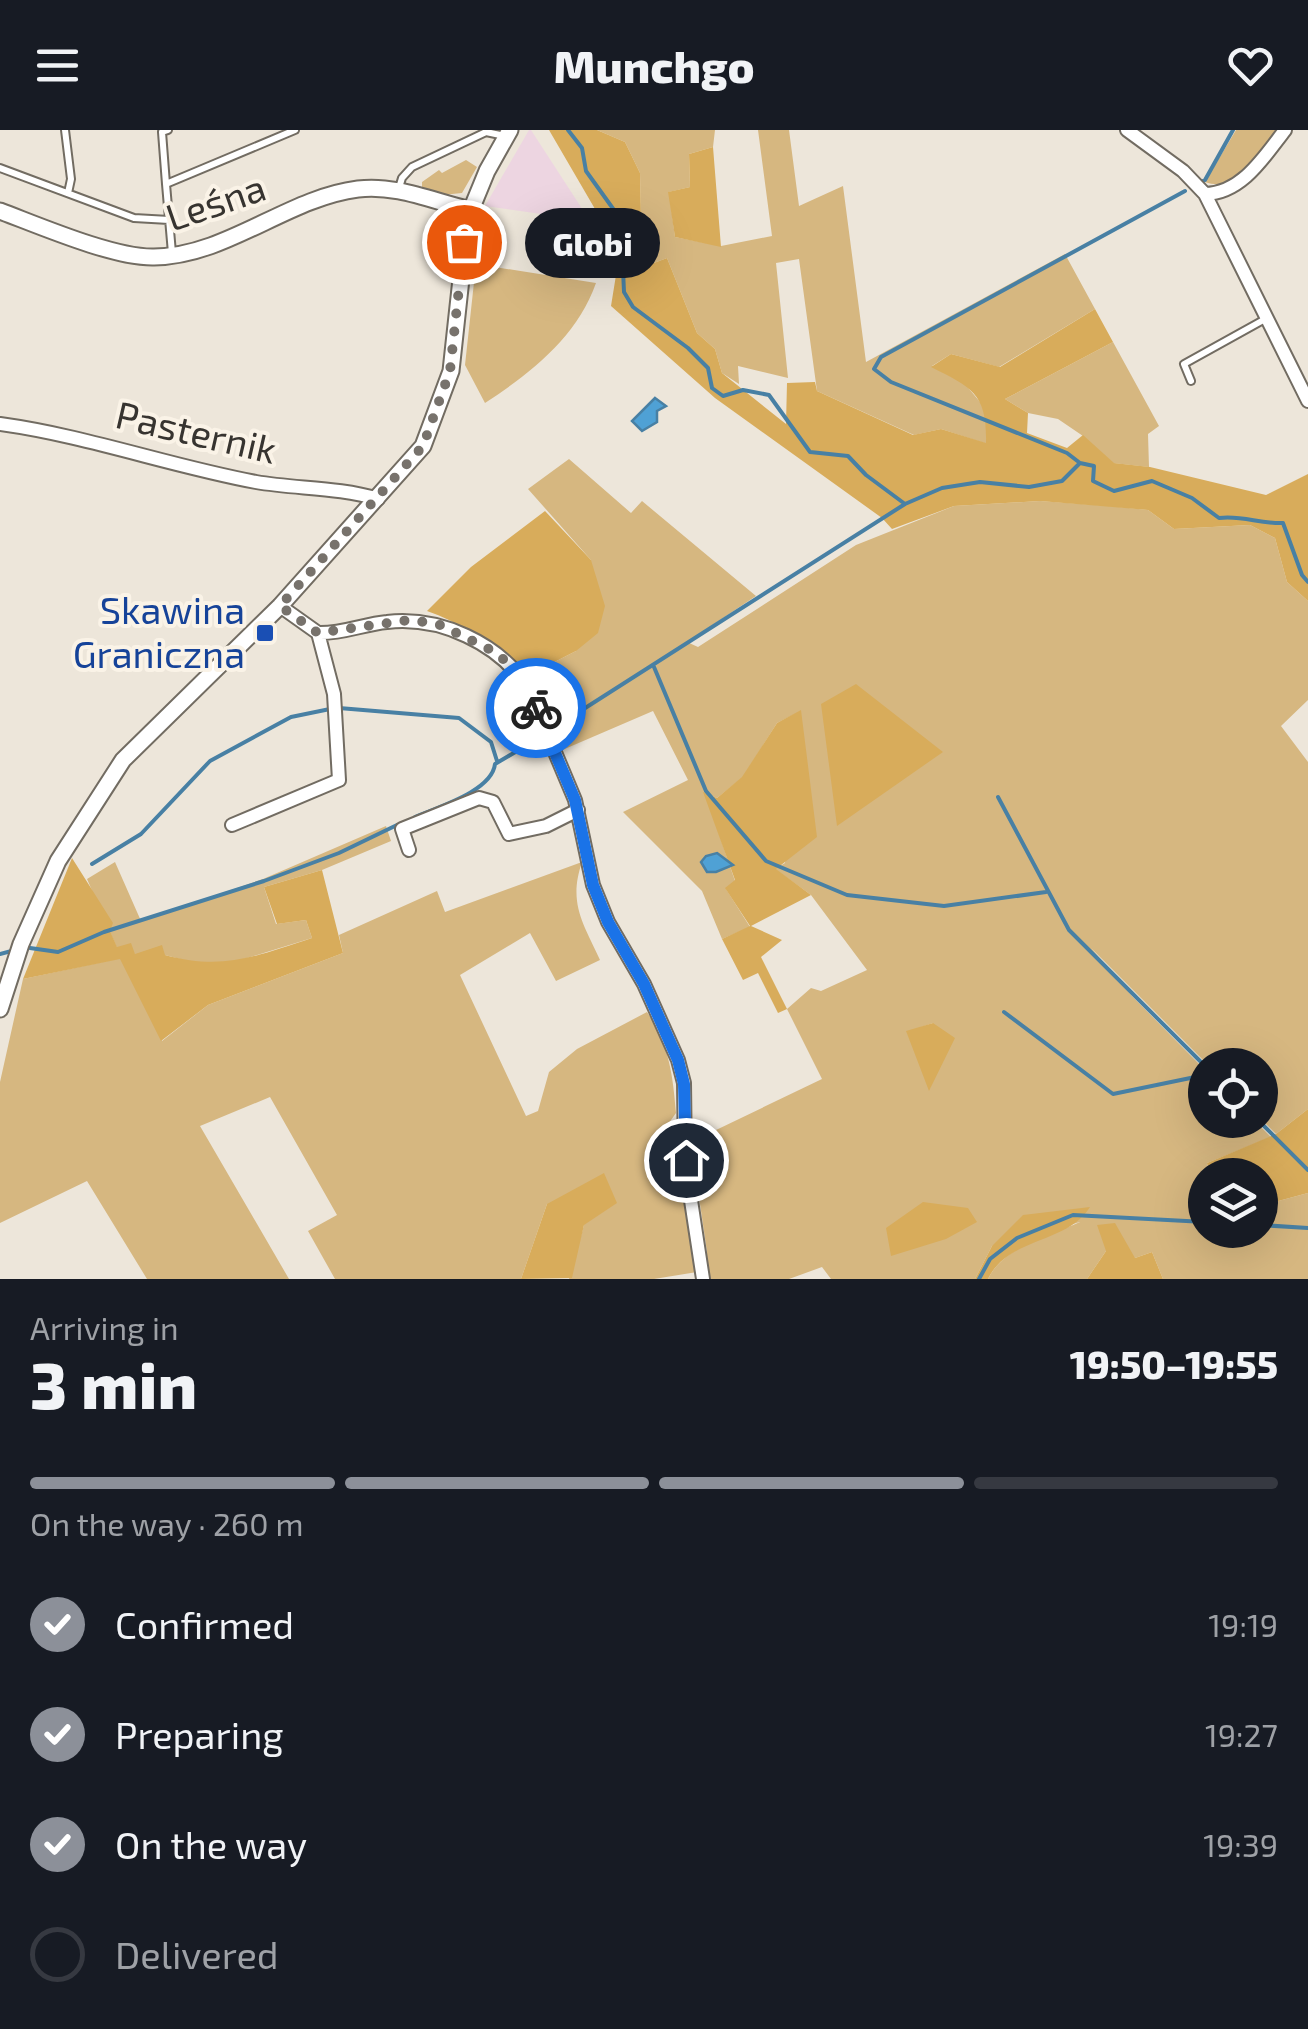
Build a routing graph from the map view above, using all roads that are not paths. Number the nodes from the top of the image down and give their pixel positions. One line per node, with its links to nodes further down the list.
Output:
1 (65, 130): 10 (lane)
2 (296, 130): 8 (lane)
3 (1127, 130): 11 (street)
4 (1285, 130): 11 (street)
5 (164, 131): 8 (lane)
6 (508, 133): 9 (lane); 12 (street)
7 (0, 168): 10 (lane)
8 (166, 184): 14 (lane)
9 (398, 191): 12 (street, Leśna); 15 (street, Leśna)
10 (68, 193): 14 (lane)
11 (1205, 194): 16 (street)
12 (471, 210): 20 (street)
13 (0, 211): 15 (street, Leśna)
14 (169, 220): 15 (lane)
15 (172, 256)
16 (1268, 317): 17 (lane); 18 (street)
17 (1190, 381)
18 (1308, 401)
19 (0, 424): 20 (street, Pasternik)
20 (378, 498): 21 (street)
21 (280, 606): 22 (street); 26 (street)
22 (318, 633): 23 (street); 24 (street)
23 (578, 810): 25 (street); 27 (street)
24 (232, 825)
25 (409, 850)
26 (0, 1009)
27 (704, 1279)

